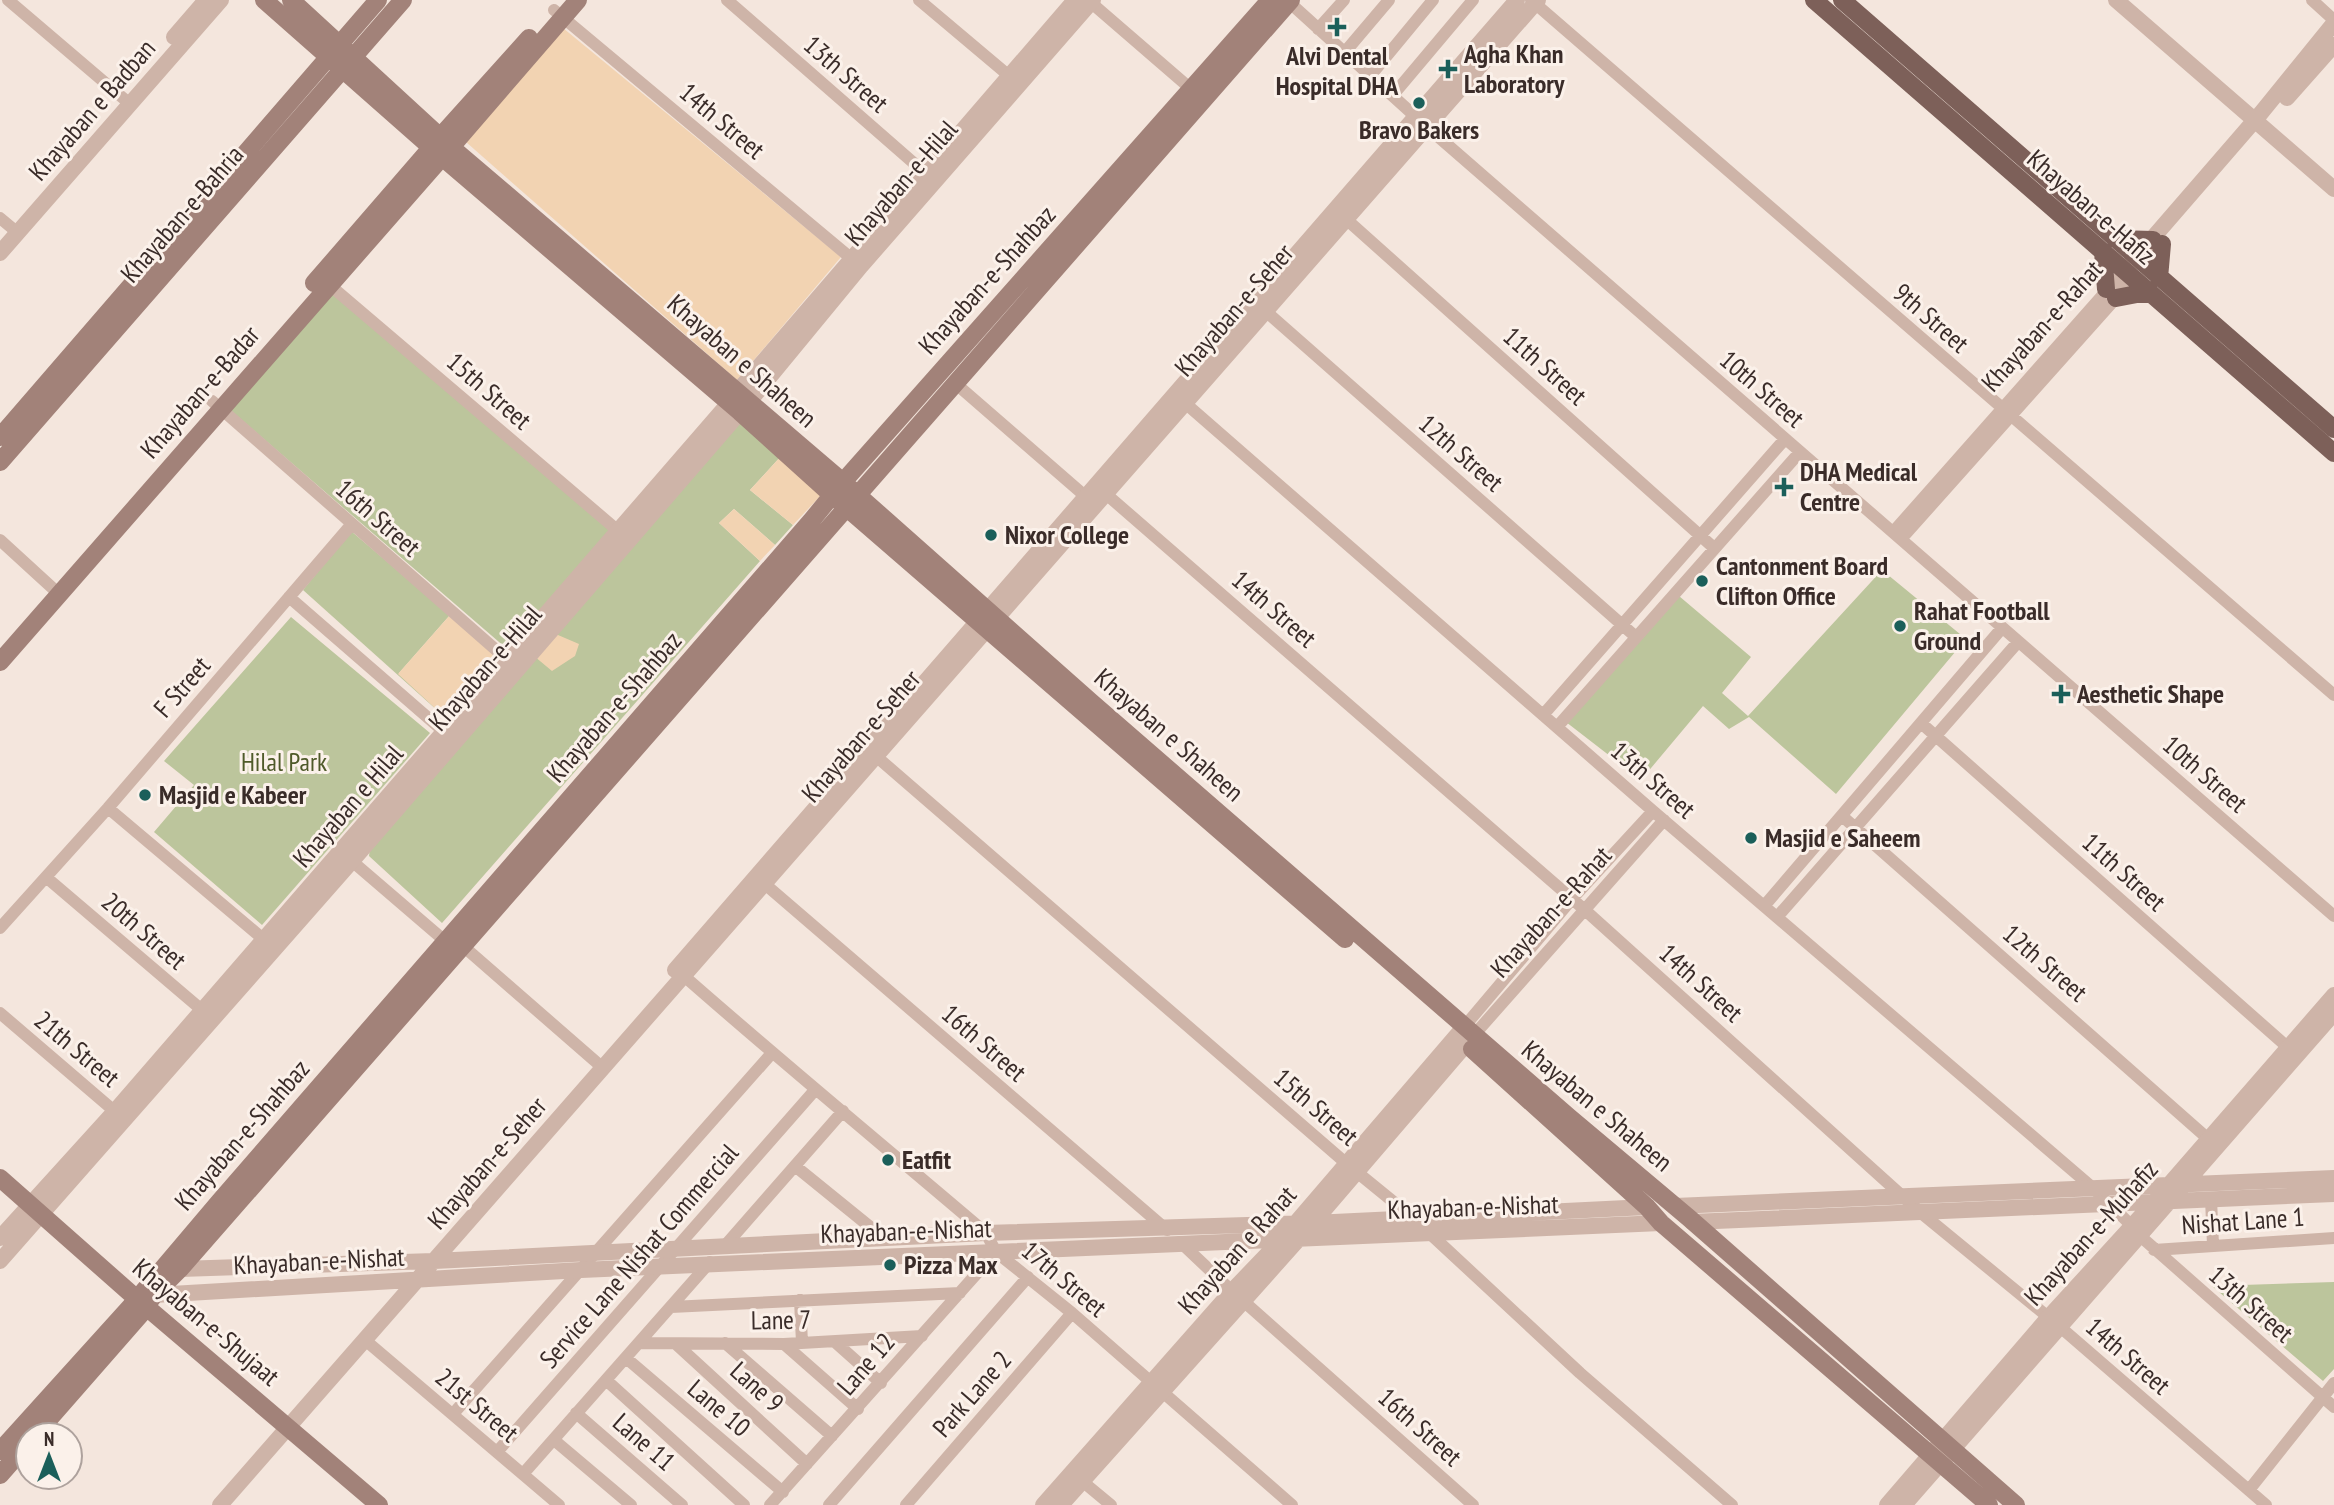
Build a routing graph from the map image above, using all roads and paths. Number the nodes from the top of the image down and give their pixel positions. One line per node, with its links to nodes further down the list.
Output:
1 (8, 0): 38 (street)
2 (206, 0): 38 (street, Khayaban e Badban)
3 (221, 0): 38 (street, Khayaban e Badban)
4 (264, 0): 29 (main road, Khayaban e Shaheen)
5 (291, 0): 29 (main road, Khayaban e Shaheen)
6 (378, 0): 29 (main road, Khayaban-e-Bahria)
7 (404, 0): 32 (main road, Khayaban-e-Bahria)
8 (578, 0): 25 (main road, Khayaban-e-Badar)
9 (727, 0): 42 (street, 13th Street)
10 (919, 0): 35 (street)
11 (1270, 0): 36 (main road, Khayaban-e-Shahbaz)
12 (1344, 0): 27 (street)
13 (1389, 0): 30 (street)
14 (1433, 0): 34 (street)
15 (1473, 0): 37 (street)
16 (1517, 0): 40 (street, Khayaban-e-Seher)
17 (1814, 0): 33 (main road, Khayaban-e-Hafiz)
18 (1842, 0): 31 (main road, Khayaban-e-Hafiz)
19 (2116, 0): 39 (street)
20 (2131, 0): 39 (street)
21 (2312, 0): 26 (street)
22 (1087, 1): 35 (street, Khayaban-e-Hilal); 36 (street)
23 (1290, 1): 27 (street, 10th Street); 56 (main road, Khayaban-e-Shahbaz)
24 (1535, 1): 40 (street, Khayaban-e-Seher); 60 (street, 9th Street)
25 (560, 9): 41 (main road, Khayaban-e-Badar); 50 (street, 14th Street)
26 (2334, 21): 39 (street, Khayaban-e-Rahat)
27 (1318, 29): 30 (street, 10th Street)
28 (2334, 45): 39 (street, Khayaban-e-Rahat)
29 (334, 50): 32 (main road, Khayaban e Shaheen); 62 (main road, Khayaban-e-Bahria)
30 (1345, 52): 34 (street, 10th Street)
31 (1904, 53): 33 (main road); 48 (main road, Khayaban-e-Hafiz)
32 (348, 64): 41 (main road, Khayaban e Shaheen); 66 (main road, Khayaban-e-Bahria)
33 (1891, 67): 48 (main road, Khayaban-e-Hafiz)
34 (1371, 75): 37 (street, 10th Street)
35 (1014, 80): 42 (street, Khayaban-e-Hilal)
36 (1191, 89): 67 (main road, Khayaban-e-Shahbaz)
37 (1393, 95): 40 (street, 10th Street)
38 (125, 101): 46 (street, Khayaban e Badban)
39 (2261, 120): 43 (street); 44 (street); 47 (street, Khayaban-e-Rahat)
40 (1422, 121): 45 (street, Khayaban-e-Seher); 55 (street, Khayaban-e-Seher); 63 (street, 10th Street)
41 (441, 147): 52 (main road, Khayaban-e-Badar); 57 (main road, Khayaban e Shaheen)
42 (930, 177): 50 (street, Khayaban-e-Hilal)
43 (2334, 177)
44 (2334, 189)
45 (1346, 219): 55 (street, Khayaban-e-Seher); 71 (street, 11th Street)
46 (7, 228): 49 (street, Khayaban e Badban)
47 (2158, 242): 48 (main road); 51 (street, Khayaban-e-Rahat); 53 (main road)
48 (2109, 245): 51 (main road, Khayaban-e-Hafiz); 54 (main road)
49 (0, 253)
50 (856, 262): 57 (street, Khayaban-e-Hilal)
51 (2135, 268): 53 (main road, Khayaban-e-Hafiz); 54 (street, Khayaban-e-Rahat)
52 (325, 280): 59 (main road, Khayaban-e-Badar); 73 (street, 15th Street)
53 (2155, 286): 54 (main road); 61 (main road, Khayaban-e-Hafiz); 65 (main road, Khayaban-e-Hafiz)
54 (2111, 294): 60 (street, Khayaban-e-Rahat)
55 (1260, 307): 58 (street, Khayaban-e-Seher); 68 (street, Khayaban-e-Seher); 79 (street, 12th Street)
56 (955, 383): 68 (street, 14th Street); 69 (main road, Khayaban-e-Shahbaz)
57 (739, 402): 67 (main road, Khayaban e Shaheen); 73 (street)
58 (1185, 403): 68 (street, Khayaban-e-Seher); 87 (street, 13th Street)
59 (216, 405): 70 (street, 16th Street); 76 (main road, Khayaban-e-Badar)
60 (2006, 413): 72 (street, Khayaban-e-Rahat); 86 (street, 9th Street)
61 (2334, 429)
62 (0, 437)
63 (1785, 439): 64 (street, 10th Street); 71 (street)
64 (1800, 452): 72 (street, 10th Street); 75 (street)
65 (2334, 453)
66 (0, 462)
67 (837, 489): 69 (main road, Khayaban e Shaheen); 107 (main road, Khayaban-e-Shahbaz)
68 (1096, 499): 78 (street, Khayaban-e-Seher); 101 (street, 14th Street)
69 (852, 502): 78 (main road, Khayaban e Shaheen); 109 (main road, Khayaban-e-Shahbaz)
70 (351, 525): 77 (street, F Street); 85 (street, 16th Street)
71 (1700, 535): 75 (street, 11th Street); 79 (street)
72 (1898, 535): 80 (street, 10th Street)
73 (623, 536): 85 (street, Khayaban e Hilal)
74 (0, 540): 76 (street)
75 (1713, 547): 81 (street)
76 (55, 591): 83 (main road, Khayaban-e-Badar); 84 (main road, Khayaban-e-Badar)
77 (289, 597): 91 (street); 93 (street, F Street)
78 (987, 620): 92 (street, Khayaban-e-Seher); 115 (main road, Khayaban e Shaheen)
79 (1621, 624): 81 (street, 12th Street); 87 (street)
80 (2002, 628): 82 (street, 10th Street); 88 (street)
81 (1636, 637): 89 (street)
82 (2018, 642): 90 (street); 105 (street, 10th Street)
83 (0, 646)
84 (0, 662)
85 (512, 664): 91 (street, Khayaban e Hilal)
86 (2334, 695)
87 (1543, 715): 89 (street, 13th Street)
88 (1921, 723): 90 (street, 11th Street); 95 (street)
89 (1557, 727): 94 (street, 13th Street)
90 (1935, 735): 97 (street); 116 (street, 11th Street)
91 (449, 737): 98 (street, Khayaban e Hilal)
92 (872, 752): 100 (street, Khayaban-e-Seher); 124 (street, 15th Street)
93 (108, 808): 99 (street, F Street); 108 (street)
94 (1653, 811): 96 (street, 13th Street); 101 (street, Khayaban-e-Rahat)
95 (1842, 816): 97 (street, 12th Street); 102 (street)
96 (1664, 820): 102 (street, 13th Street); 103 (street, Khayaban-e-Rahat)
97 (1855, 826): 104 (street); 122 (street, 12th Street)
98 (346, 856): 107 (street); 108 (street, Khayaban e Hilal)
99 (47, 878): 106 (street, F Street); 114 (street, 20th Street)
100 (760, 880): 110 (street, Khayaban-e-Seher); 118 (street, Khayaban-e-Seher); 142 (street, 16th Street)
101 (1572, 899): 103 (street, 14th Street); 115 (street, Khayaban-e-Rahat)
102 (1765, 905): 104 (street, 13th Street)
103 (1586, 911): 115 (street, Khayaban-e-Rahat); 131 (street, 14th Street)
104 (1778, 916): 127 (street, 13th Street)
105 (2334, 916)
106 (0, 928)
107 (445, 941): 168 (main road, Khayaban-e-Shahbaz)
108 (269, 944): 114 (street)
109 (463, 946): 118 (street); 161 (main road, Khayaban-e-Shahbaz)
110 (684, 976): 117 (street, 17th Street); 118 (street, Khayaban-e-Seher)
111 (2334, 995): 116 (street, Khayaban-e-Muhafiz)
112 (0, 1013): 121 (street, 21th Street)
113 (2334, 1013): 116 (street, Khayaban-e-Muhafiz)
114 (207, 1014): 121 (street)
115 (1465, 1035): 124 (street, Khayaban e Rahat); 134 (main road, Khayaban e Shaheen); 135 (main road, Khayaban e Shaheen)
116 (2292, 1051): 122 (street, Khayaban-e-Muhafiz)
117 (772, 1053): 119 (street, 17th Street); 155 (street)
118 (599, 1064): 157 (street, Khayaban-e-Seher)
119 (814, 1090): 120 (street, 17th Street); 153 (street, Service Lane Nishat Commercial)
120 (843, 1111): 123 (street); 144 (street, 17th Street)
121 (120, 1115): 137 (street)
122 (2212, 1142): 129 (street, Khayaban-e-Muhafiz)
123 (795, 1166): 149 (street); 152 (street)
124 (1352, 1168): 138 (street, 15th Street); 140 (street, Khayaban e Rahat); 146 (street, Khayaban e Rahat)
125 (0, 1178): 137 (main road, Khayaban-e-Shujaat)
126 (2334, 1178): 129 (street)
127 (2093, 1188): 129 (street); 131 (street); 133 (street, 13th Street)
128 (0, 1192): 137 (main road, Khayaban-e-Shujaat)
129 (2169, 1193): 132 (street); 133 (street); 143 (street, Khayaban-e-Muhafiz)
130 (2334, 1194): 132 (street)
131 (1904, 1196): 134 (street); 136 (street, 14th Street)
132 (2211, 1199): 151 (street)
133 (2107, 1203): 136 (street); 143 (street, 13th Street)
134 (1675, 1206): 139 (main road, Khayaban e Shaheen)
135 (1647, 1207): 138 (street, Khayaban-e-Nishat); 141 (main road, Khayaban e Shaheen)
136 (1920, 1212): 139 (street); 171 (street, 14th Street)
137 (31, 1213): 147 (street); 158 (street); 168 (main road, Khayaban-e-Shujaat)
138 (1412, 1217): 140 (street, Khayaban-e-Nishat); 145 (street, 15th Street)
139 (1692, 1222): 196 (main road, Khayaban e Shaheen)
140 (1313, 1223): 146 (street, Khayaban e Rahat)
141 (1661, 1223): 145 (street, Khayaban-e-Nishat); 196 (main road, Khayaban e Shaheen)
142 (1165, 1228): 144 (street, Khayaban-e-Nishat); 146 (street, Khayaban-e-Nishat); 150 (street, 16th Street)
143 (2135, 1231): 154 (street, 13th Street); 171 (street, Khayaban-e-Muhafiz)
144 (986, 1233): 149 (street, Khayaban-e-Nishat); 156 (street, 17th Street)
145 (1427, 1233): 146 (street, Khayaban-e-Nishat); 219 (street, 15th Street)
146 (1292, 1234): 150 (street, Khayaban-e-Nishat); 166 (street, Khayaban e Rahat)
147 (0, 1238)
148 (2334, 1238): 151 (street, Nishat Lane 1)
149 (885, 1240): 152 (street, Khayaban-e-Nishat)
150 (1182, 1244): 156 (street, Khayaban-e-Nishat); 166 (street, 16th Street)
151 (2213, 1245): 154 (street, Nishat Lane 1)
152 (724, 1246): 153 (street, Khayaban-e-Nishat); 159 (street)
153 (676, 1248): 155 (street, Khayaban-e-Nishat); 160 (street, Service Lane Nishat Commercial)
154 (2154, 1250): 185 (street, 13th Street)
155 (598, 1252): 157 (street, Khayaban-e-Nishat); 162 (street)
156 (996, 1252): 159 (street, Khayaban-e-Nishat); 163 (street, 17th Street); 165 (street, Lane 12)
157 (428, 1260): 161 (street, Khayaban-e-Nishat); 164 (street, Khayaban-e-Seher)
158 (0, 1261)
159 (708, 1264): 160 (street, Khayaban-e-Nishat); 169 (street)
160 (658, 1266): 162 (street, Khayaban-e-Nishat); 195 (street, Service Lane Nishat Commercial)
161 (180, 1269): 168 (main road, Khayaban-e-Shahbaz)
162 (580, 1270): 164 (street, Khayaban-e-Nishat); 189 (street)
163 (1028, 1277): 170 (street, 17th Street); 212 (street)
164 (411, 1281): 168 (street, Khayaban-e-Nishat); 173 (street, Khayaban-e-Seher); 191 (street, Khayaban-e-Seher)
165 (960, 1293): 167 (street); 172 (street, Lane 12)
166 (1237, 1295): 184 (street, Khayaban e Rahat); 218 (street, 16th Street)
167 (800, 1300): 169 (street); 178 (street)
168 (142, 1304): 190 (main road, Khayaban-e-Shahbaz); 191 (main road, Khayaban-e-Shujaat); 194 (main road, Khayaban-e-Shahbaz)
169 (671, 1307): 175 (street)
170 (1072, 1313): 184 (street, 17th Street); 213 (street, Park Lane 2)
171 (2054, 1322): 196 (street, Khayaban-e-Muhafiz); 202 (street, 14th Street)
172 (922, 1336): 174 (street, Lane 7); 182 (street, Lane 12)
173 (365, 1340): 189 (street, 21st Street); 191 (street, Khayaban-e-Seher)
174 (835, 1342): 178 (street, Lane 7); 182 (street)
175 (640, 1343): 179 (street, Lane 7); 180 (street)
176 (726, 1343): 177 (street, Lane 7); 179 (street, Lane 7); 192 (street)
177 (784, 1343): 178 (street, Lane 7); 187 (street)
178 (802, 1343)
179 (676, 1344): 198 (street, Lane 9)
180 (626, 1359): 181 (street); 203 (street, Lane 10)
181 (606, 1380): 188 (street); 211 (street)
182 (881, 1383): 187 (street, Lane 12)
183 (2334, 1383): 185 (street)
184 (1156, 1387): 201 (street, Khayaban e Rahat); 214 (street, Khayaban e Rahat); 217 (street, 17th Street)
185 (2323, 1397): 186 (street, 13th Street); 202 (street)
186 (2334, 1406)
187 (858, 1409): 192 (street, Lane 12)
188 (576, 1413): 193 (street); 210 (street, Lane 11)
189 (453, 1414): 195 (street, 21st Street)
190 (46, 1421)
191 (282, 1428): 204 (street, Khayaban-e-Seher); 205 (street, Khayaban-e-Seher); 206 (main road); 207 (main road)
192 (832, 1436): 198 (street, Lane 12)
193 (554, 1440): 199 (street); 209 (street)
194 (0, 1451)
195 (497, 1452): 199 (street, 21st Street)
196 (1941, 1452): 220 (street, Khayaban-e-Muhafiz); 221 (street, Khayaban-e-Muhafiz); 222 (main road, Khayaban e Shaheen); 223 (main road, Khayaban e Shaheen)
197 (14, 1459): 200 (main road)
198 (807, 1464): 203 (street, Lane 12)
199 (523, 1474): 208 (street, 21st Street)
200 (0, 1475)
201 (1082, 1481): 215 (street, Khayaban e Rahat); 216 (street)
202 (2249, 1490): 224 (street, 14th Street)
203 (780, 1499)
204 (209, 1505)
205 (220, 1505)
206 (363, 1505)
207 (379, 1505)
208 (559, 1505)
209 (631, 1505)
210 (682, 1505)
211 (744, 1505)
212 (829, 1505)
213 (906, 1505)
214 (1043, 1505)
215 (1061, 1505)
216 (1111, 1505)
217 (1292, 1505)
218 (1473, 1505)
219 (1732, 1505)
220 (1886, 1505)
221 (1903, 1505)
222 (1989, 1505)
223 (2016, 1505)
224 (2266, 1505)

